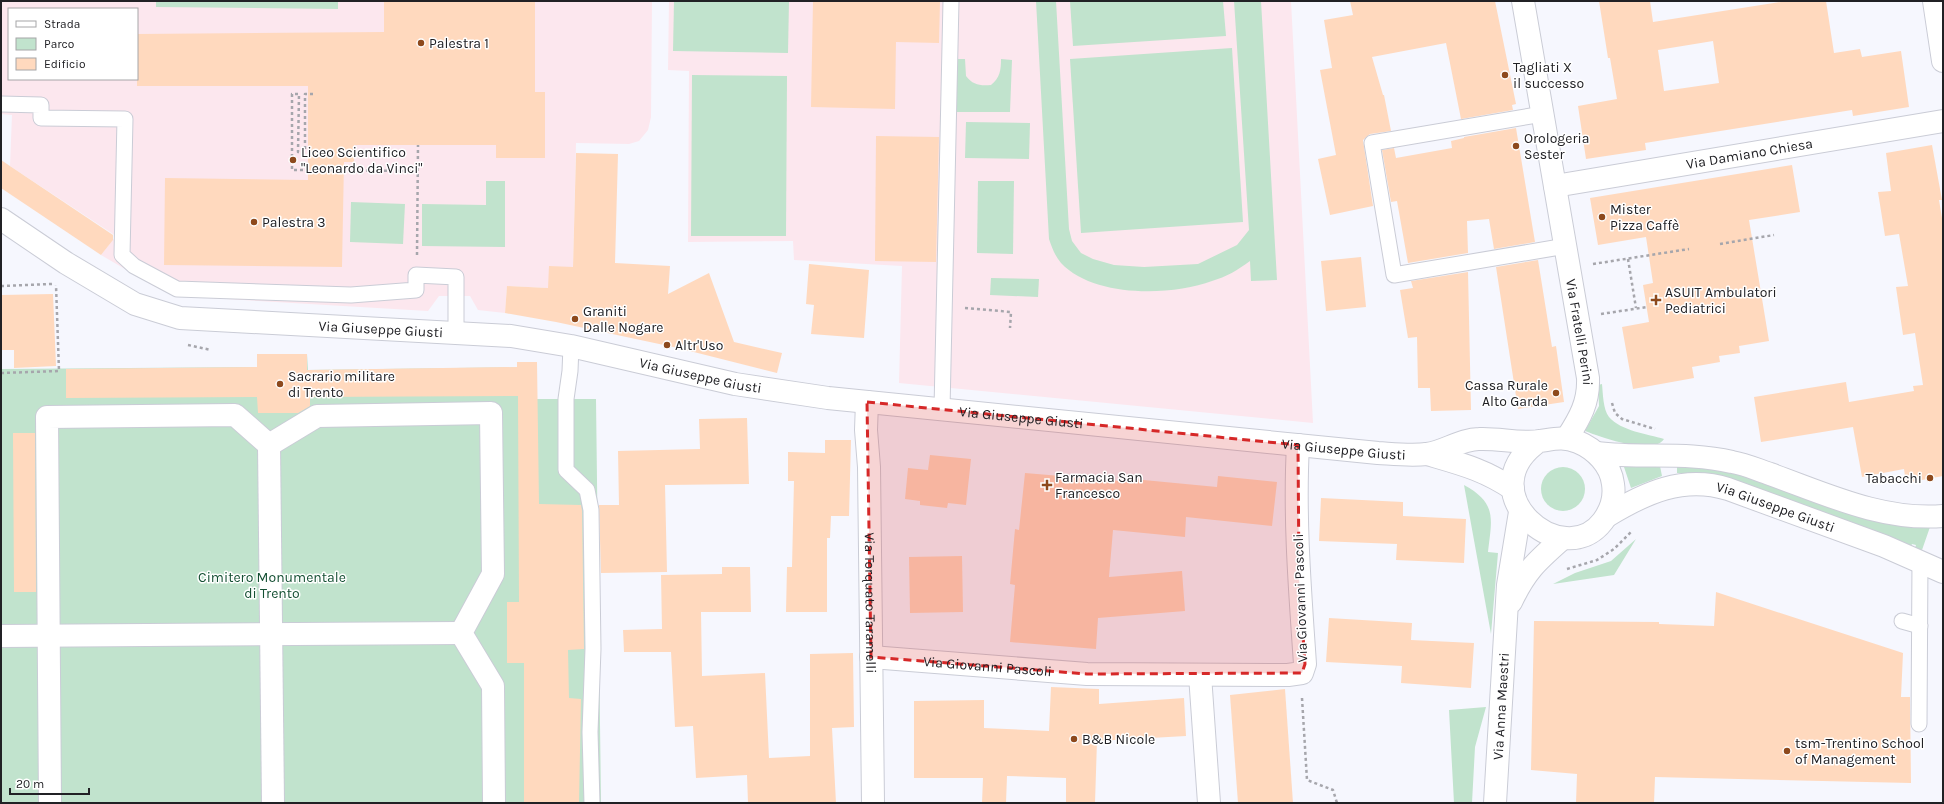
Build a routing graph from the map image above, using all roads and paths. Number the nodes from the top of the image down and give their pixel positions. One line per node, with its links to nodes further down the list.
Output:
1 (951, 1): 31 (lane)
2 (1523, 1): 7 (street, Via Fratelli Perini)
3 (1934, 1): 4 (street)
4 (1943, 61)
5 (313, 94): 10 (path)
6 (1, 104): 19 (lane)
7 (1543, 114): 11 (street, Via Fratelli Perini); 15 (lane)
8 (1943, 121): 11 (street, Via Damiano Chiesa)
9 (418, 145): 10 (path)
10 (417, 171): 19 (path)
11 (1555, 186): 15 (street, Via Fratelli Perini)
12 (1, 219): 26 (street, Via Giuseppe Giusti)
13 (1774, 235): 14 (path)
14 (1720, 244)
15 (1566, 246): 33 (street, Via Fratelli Perini)
16 (1690, 249): 17 (path)
17 (1628, 259): 18 (path); 23 (path)
18 (1589, 265)
19 (416, 275): 26 (lane)
20 (1, 286): 28 (path)
21 (961, 307): 25 (path)
22 (1647, 307): 23 (path)
23 (1636, 308): 24 (path)
24 (1597, 315)
25 (1010, 328)
26 (456, 332): 27 (street, Via Giuseppe Giusti)
27 (571, 346): 29 (street, Via Giuseppe Giusti); 62 (lane)
28 (1, 372)
29 (868, 402): 31 (street, Via Giuseppe Giusti); 55 (street, Via Torquato Taramelli)
30 (1612, 402): 32 (path)
31 (942, 410): 36 (street, Via Giuseppe Giusti)
32 (1657, 430)
33 (1567, 438): 34 (street, Via Giuseppe Giusti); 37 (street, Via Giuseppe Giusti)
34 (1539, 441): 38 (street, Via Giuseppe Giusti); 39 (street, Via Giuseppe Giusti)
35 (269, 445): 51 (street); 52 (street); 53 (street)
36 (1298, 445): 38 (street, Via Giuseppe Giusti); 56 (street, Via Giovanni Pascoli)
37 (1596, 453): 41 (street, Via Giuseppe Giusti); 42 (street, Via Giuseppe Giusti)
38 (1427, 454): 39 (street, Via Giuseppe Giusti)
39 (1513, 489): 40 (street, Via Giuseppe Giusti)
40 (1520, 512): 44 (street, Via Giuseppe Giusti); 48 (street, Via Anna Maestri)
41 (1607, 516): 44 (street, Via Giuseppe Giusti); 45 (street, Via Giuseppe Giusti)
42 (1943, 516)
43 (1634, 529): 46 (path)
44 (1563, 538): 48 (street, Via Anna Maestri)
45 (1920, 561): 47 (street, Via Giuseppe Giusti); 50 (lane)
46 (1563, 570)
47 (1943, 572)
48 (1508, 608): 66 (street, Via Anna Maestri)
49 (1902, 621): 50 (lane)
50 (1920, 626): 58 (lane)
51 (271, 633): 52 (street); 53 (street); 60 (street)
52 (461, 633): 61 (street)
53 (49, 635): 54 (street); 59 (street)
54 (1, 636)
55 (871, 657): 57 (street, Via Giovanni Pascoli); 63 (street, Via Torquato Taramelli)
56 (1302, 673): 57 (street, Via Giovanni Pascoli); 65 (path)
57 (1200, 675): 64 (street)
58 (1919, 724)
59 (50, 803)
60 (273, 803)
61 (494, 803)
62 (592, 803)
63 (873, 803)
64 (1209, 803)
65 (1337, 803)
66 (1495, 803)

